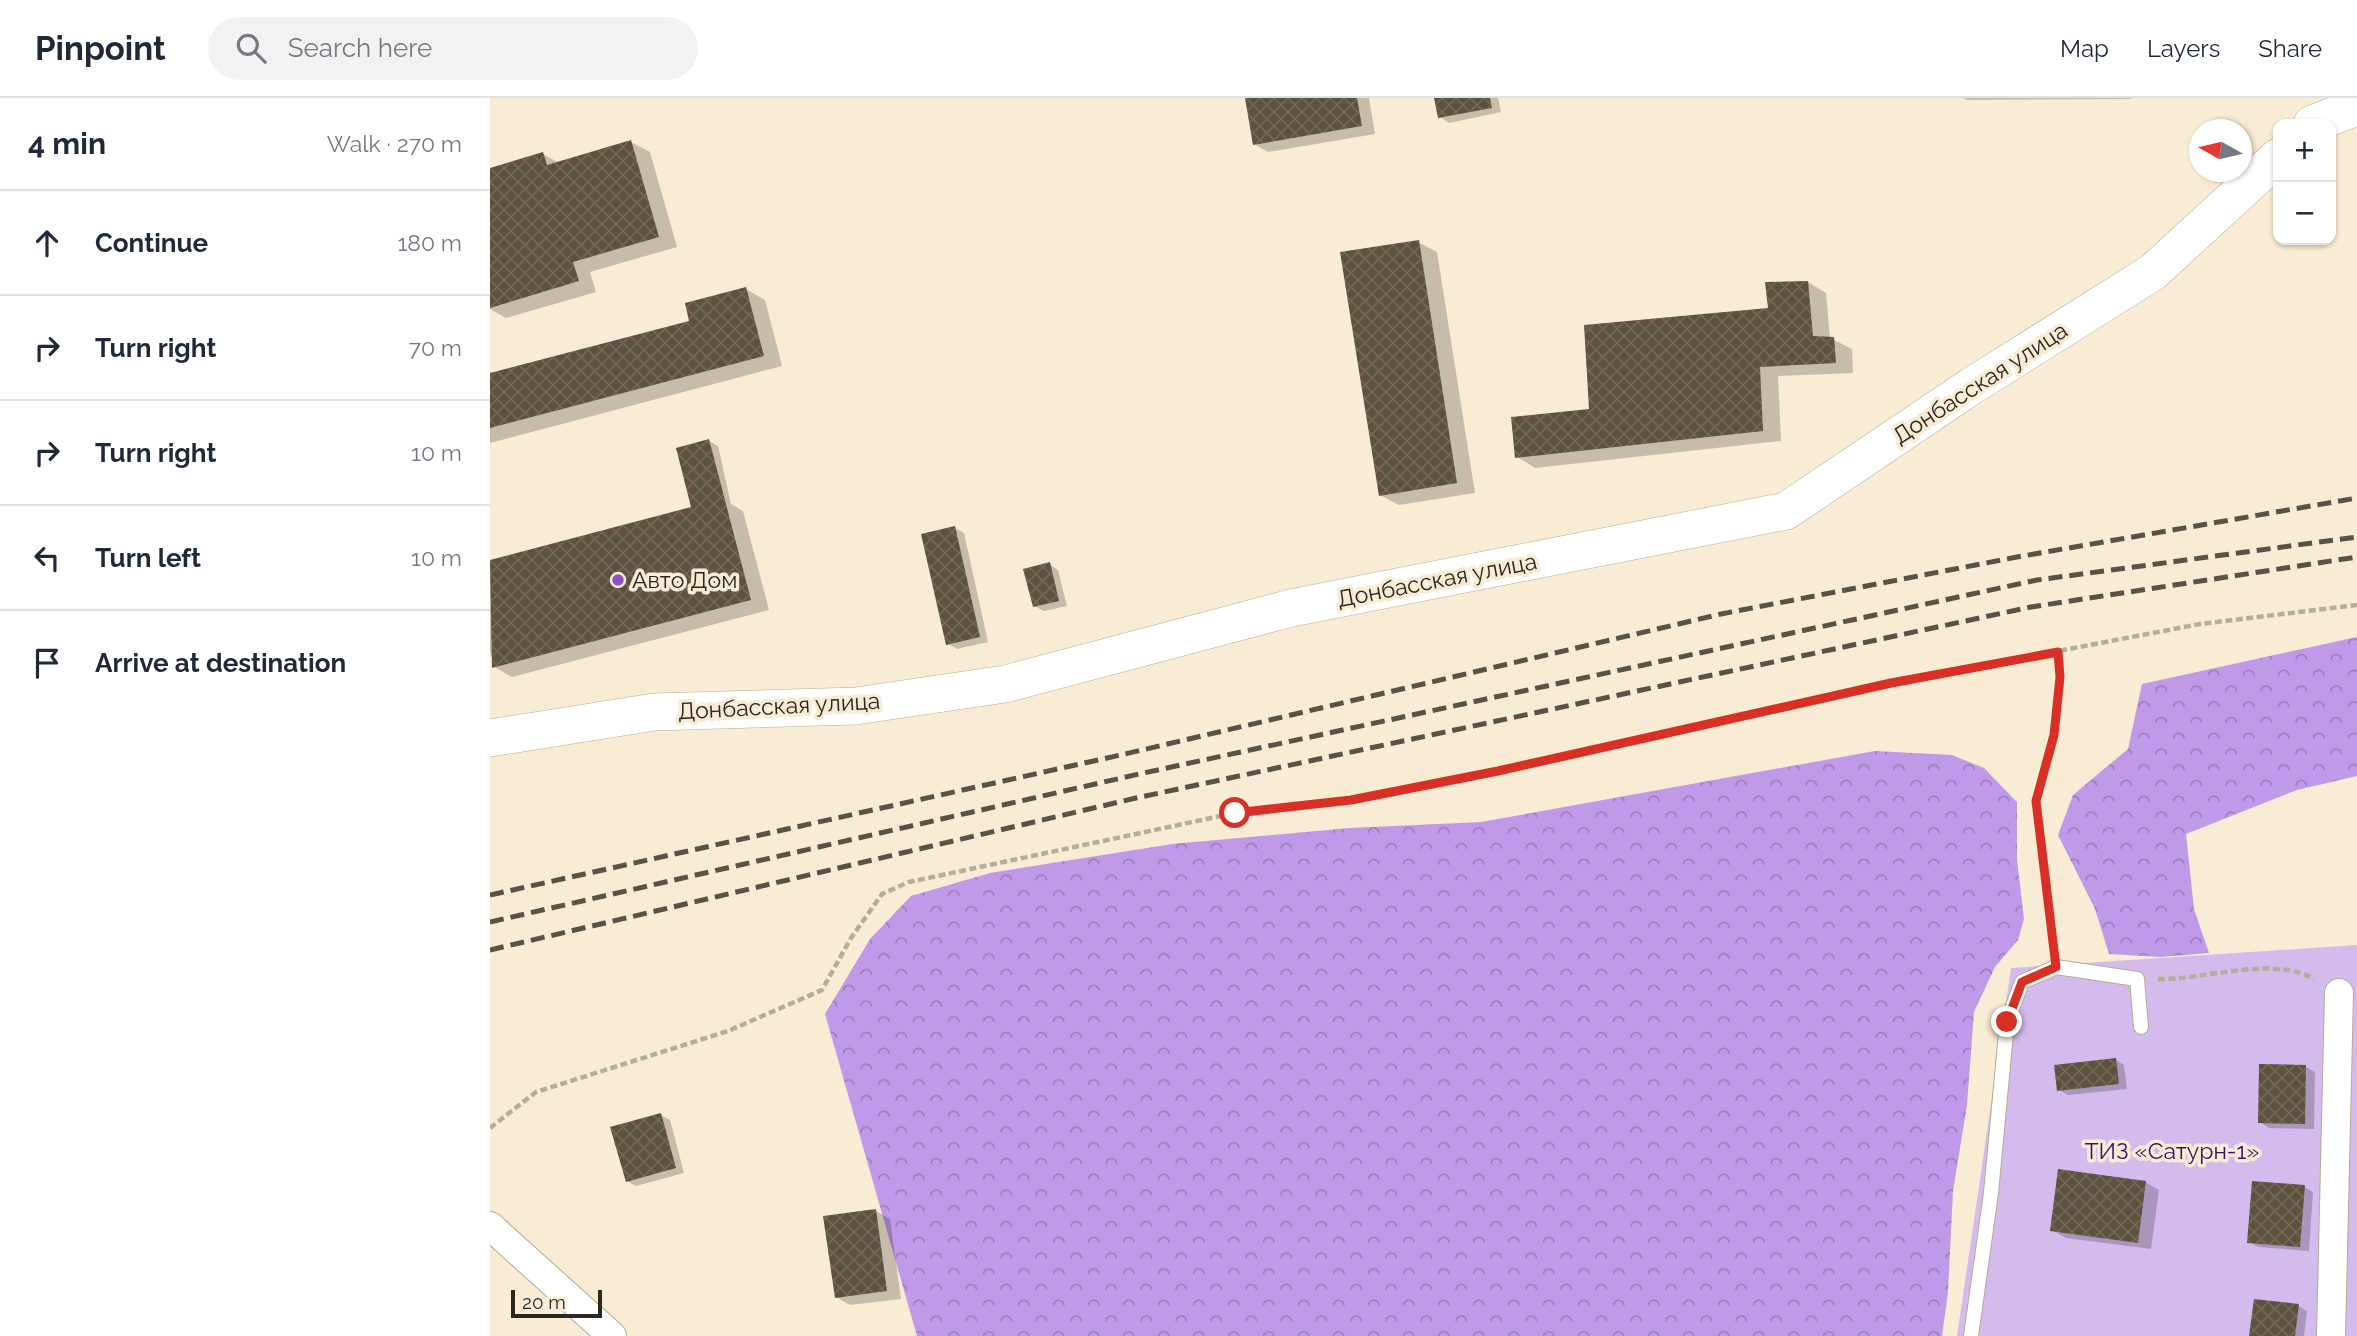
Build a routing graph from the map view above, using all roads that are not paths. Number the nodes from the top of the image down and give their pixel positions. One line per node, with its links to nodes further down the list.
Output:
1 (2357, 107): 2 (street)
2 (2325, 119)
3 (2273, 162): 4 (street, Донбасская улица)
4 (490, 738)
5 (2339, 993): 10 (street)
6 (2141, 1027): 9 (lane)
7 (490, 1226): 8 (street)
8 (612, 1336)
9 (1971, 1336)
10 (2331, 1336)

